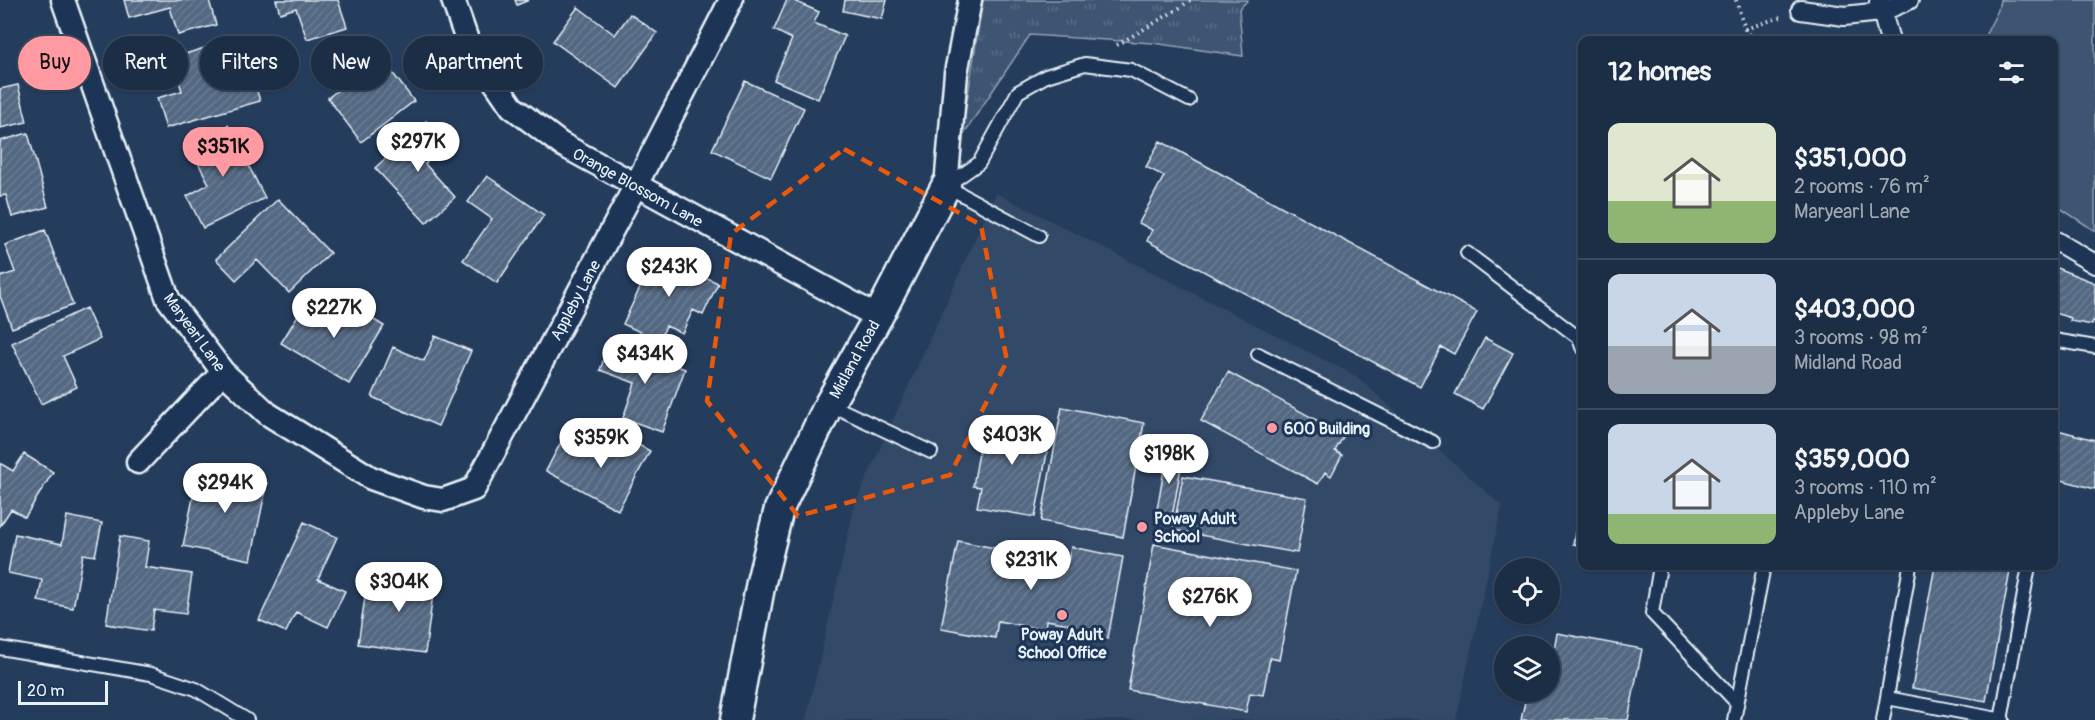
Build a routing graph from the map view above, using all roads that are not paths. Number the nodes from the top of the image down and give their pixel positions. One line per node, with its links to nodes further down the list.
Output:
1 (63, 0): 21 (street, Maryearl Lane)
2 (453, 0): 10 (street, Orange Blossom Lane)
3 (731, 0): 10 (street, Appleby Lane)
4 (970, 0): 11 (street, Midland Road)
5 (1909, 0): 6 (street)
6 (1880, 6): 7 (street); 8 (street)
7 (1801, 10)
8 (1889, 36)
9 (1190, 100): 11 (lane)
10 (636, 185): 16 (street, Orange Blossom Lane); 26 (street, Appleby Lane)
11 (946, 186): 12 (lane); 16 (street, Midland Road)
12 (1039, 236)
13 (2058, 242): 15 (street)
14 (1467, 253): 17 (lane)
15 (2095, 264)
16 (878, 317): 22 (street, Midland Road)
17 (1578, 337)
18 (2058, 341): 19 (lane)
19 (2095, 347)
20 (1258, 354): 23 (lane)
21 (223, 372): 25 (street); 26 (street, Maryearl Lane)
22 (829, 404): 24 (lane); 35 (street, Midland Road)
23 (1433, 442)
24 (931, 452)
25 (138, 462)
26 (424, 497)
27 (1659, 570): 33 (lane)
28 (1763, 570): 33 (lane)
29 (1909, 570): 32 (lane)
30 (2028, 570): 38 (lane)
31 (0, 648): 34 (lane)
32 (1887, 698): 37 (lane); 38 (lane)
33 (1736, 702): 36 (lane)
34 (247, 720)
35 (735, 720)
36 (1734, 720)
37 (1883, 720)
38 (2002, 720)

